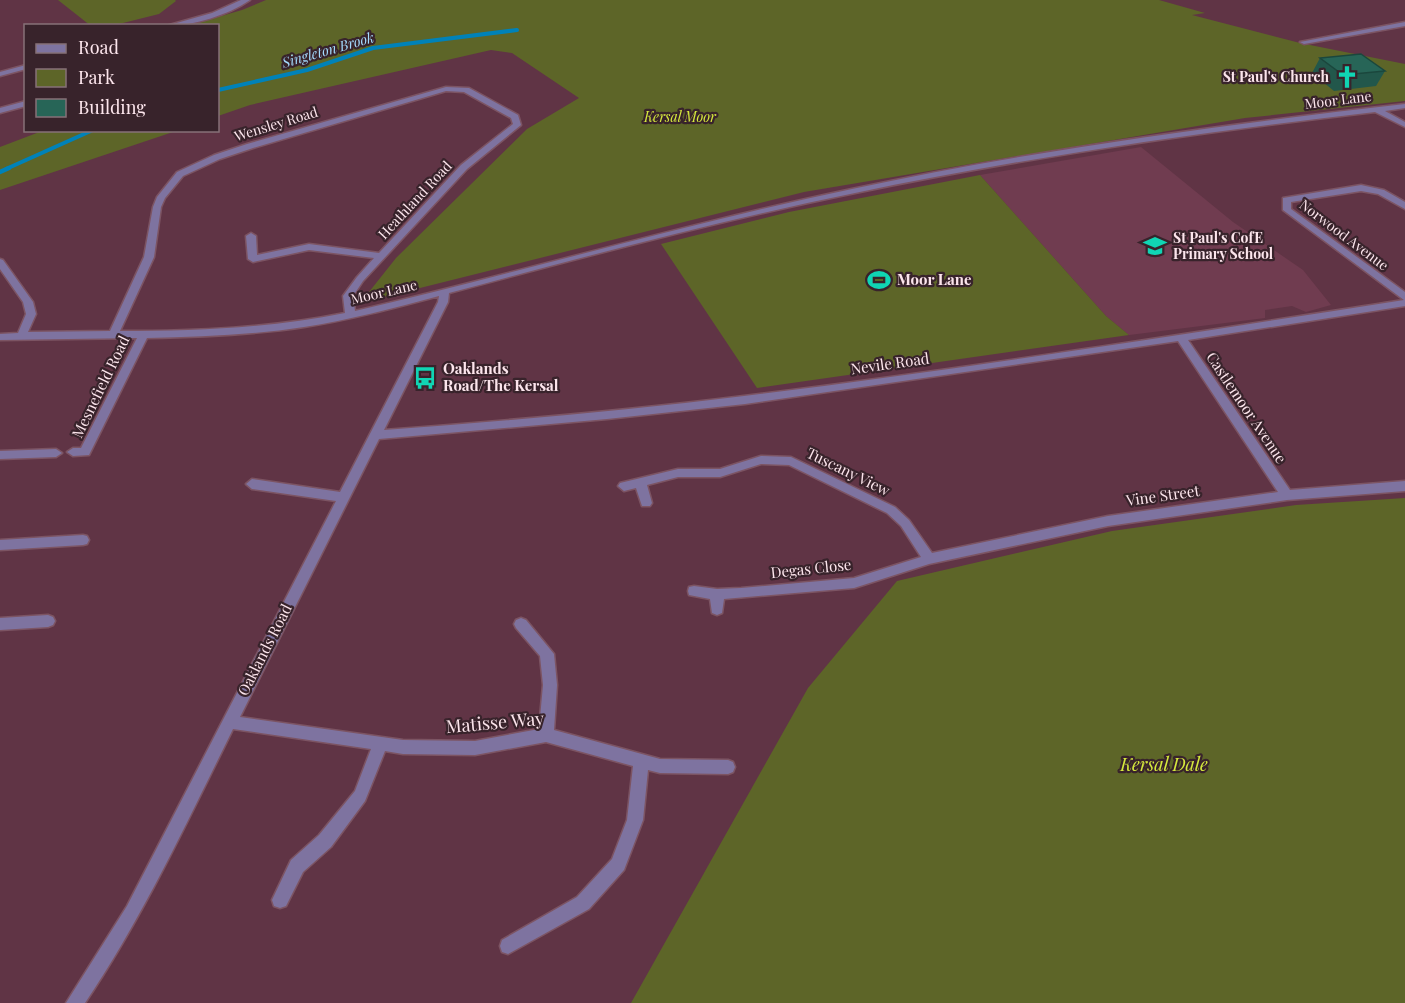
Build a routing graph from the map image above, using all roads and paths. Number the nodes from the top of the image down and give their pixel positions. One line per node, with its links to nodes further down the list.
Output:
1 (247, 0): 2 (street)
2 (176, 24)
3 (1405, 24): 4 (street)
4 (1304, 42)
5 (24, 68): 6 (street)
6 (0, 74)
7 (24, 104): 10 (street)
8 (1405, 106): 9 (street, Moor Lane)
9 (1376, 110): 12 (street); 17 (street, Moor Lane)
10 (0, 111)
11 (515, 117): 15 (street, Heathland Road); 22 (street, Wensley Road)
12 (1405, 125)
13 (1405, 206): 18 (street, Norwood Avenue)
14 (251, 236): 15 (street)
15 (381, 256): 20 (street, Heathland Road)
16 (0, 262): 21 (street)
17 (444, 292): 20 (street, Moor Lane); 26 (street, Oaklands Road)
18 (1405, 297)
19 (1405, 303): 25 (street, Nevile Road)
20 (351, 314): 23 (street, Moor Lane)
21 (22, 335): 22 (street, Moor Lane); 24 (street, Moor Lane)
22 (112, 336): 23 (street, Moor Lane)
23 (143, 336): 27 (street, Mesnefield Road)
24 (0, 337)
25 (1181, 338): 26 (street, Nevile Road); 34 (street, Castlemoor Avenue)
26 (376, 435): 35 (street, Oaklands Road)
27 (79, 452)
28 (56, 453): 29 (street)
29 (0, 455)
30 (640, 482): 32 (street, Tuscany View); 36 (street); 39 (street, Tuscany View)
31 (252, 484): 35 (street)
32 (624, 486)
33 (1405, 486): 34 (street, Vine Street)
34 (1287, 495): 39 (street, Vine Street)
35 (343, 497): 46 (street, Oaklands Road)
36 (646, 503)
37 (82, 540): 38 (street)
38 (0, 545)
39 (929, 560): 41 (street, Degas Close)
40 (694, 591): 41 (street, Degas Close)
41 (717, 594): 42 (street)
42 (717, 609)
43 (48, 621): 44 (street)
44 (0, 624)
45 (521, 624): 47 (street)
46 (228, 722): 48 (street, Matisse Way); 53 (street, Oaklands Road)
47 (546, 735): 48 (street, Matisse Way); 49 (street, Matisse Way)
48 (381, 744): 51 (street)
49 (641, 761): 50 (street, Matisse Way); 52 (street)
50 (728, 767)
51 (280, 900)
52 (508, 946)
53 (75, 1003)

